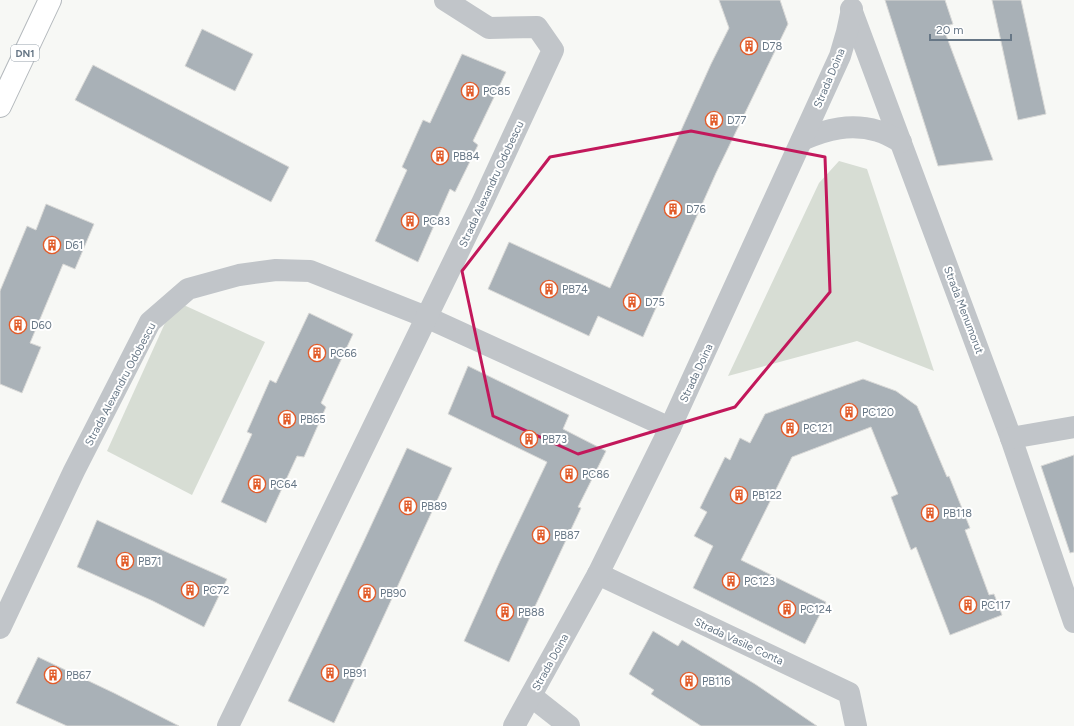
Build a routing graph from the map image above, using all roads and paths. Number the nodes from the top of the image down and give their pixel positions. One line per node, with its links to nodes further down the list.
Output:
1 (50, 0): 4 (main road, DN1)
2 (445, 0): 7 (street, Strada Alexandru Odobescu)
3 (850, 4): 5 (street, Strada Doina); 6 (street, Strada Menumorut)
4 (0, 106)
5 (802, 140): 6 (street); 9 (street, Strada Doina)
6 (901, 142): 10 (street, Strada Menumorut)
7 (426, 317): 9 (street, Strada Alexandru Odobescu); 13 (street, Strada Alexandru Odobescu); 15 (street, Strada Alexandru Odobescu)
8 (1074, 427): 10 (street)
9 (670, 428): 11 (street, Strada Doina)
10 (1011, 438): 12 (street, Strada Menumorut)
11 (598, 574): 14 (street, Strada Doina); 18 (street, Strada Vasile Conta)
12 (1074, 622)
13 (0, 628)
14 (531, 696): 16 (street, Strada Doina); 17 (street)
15 (228, 726)
16 (514, 726)
17 (569, 726)
18 (856, 726)

